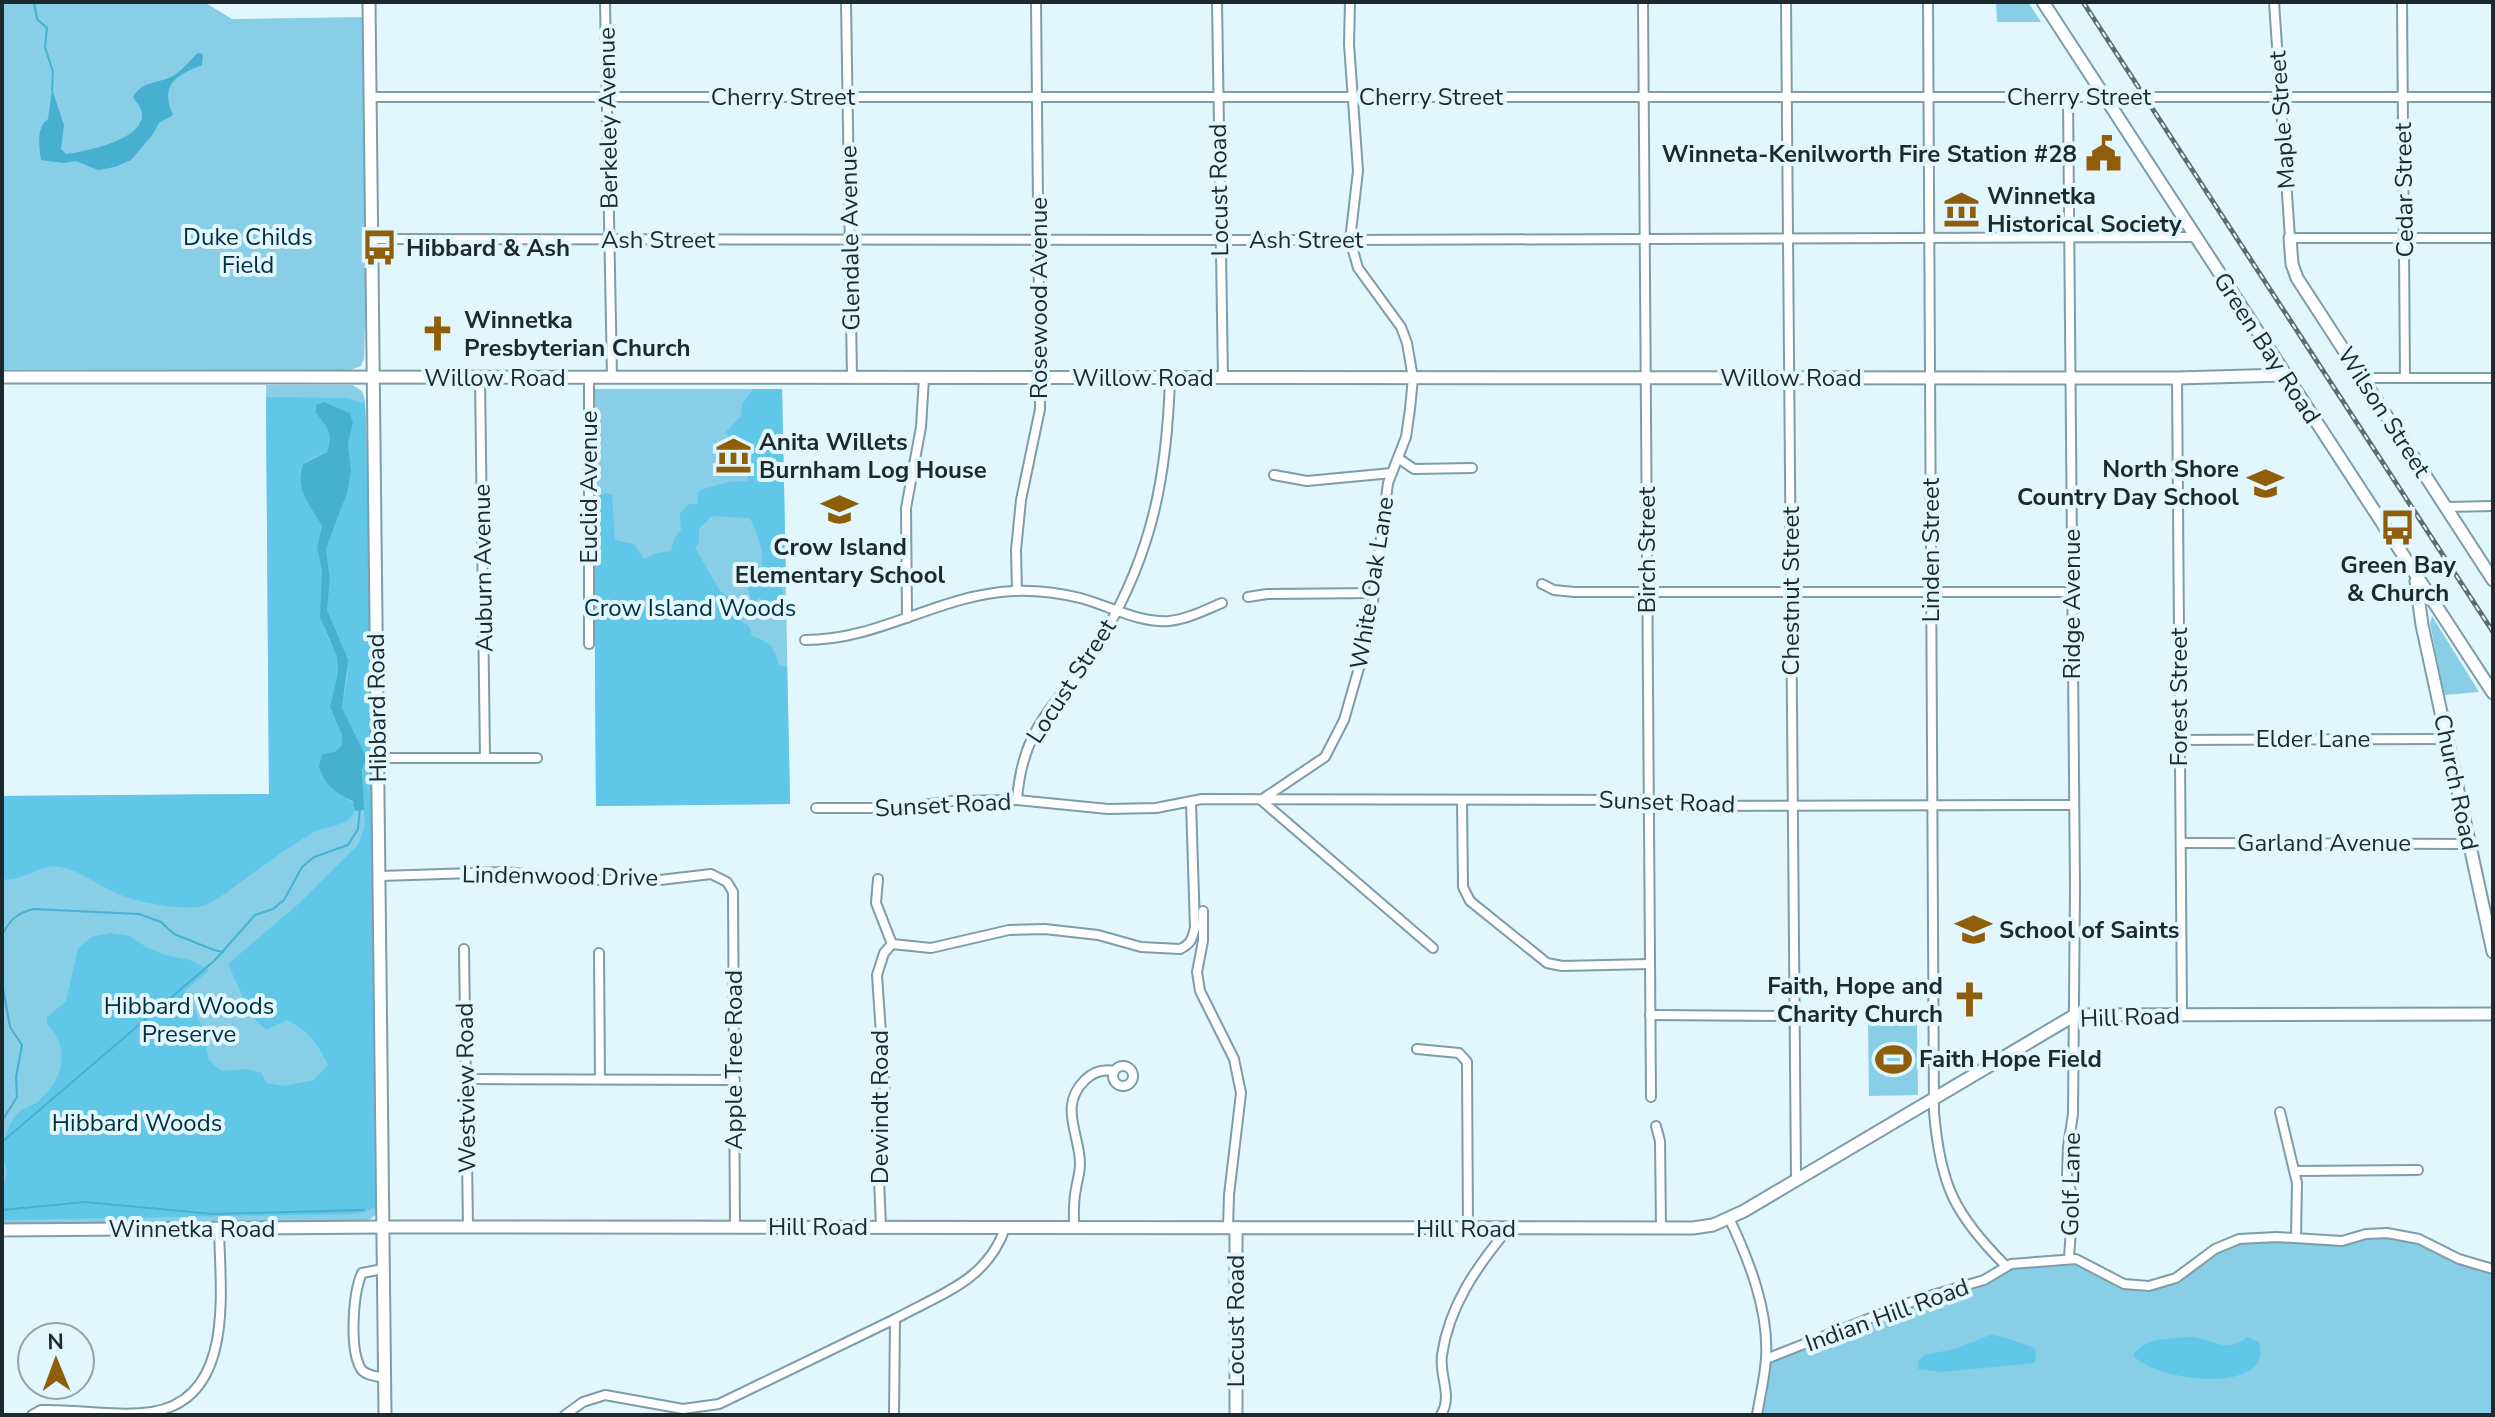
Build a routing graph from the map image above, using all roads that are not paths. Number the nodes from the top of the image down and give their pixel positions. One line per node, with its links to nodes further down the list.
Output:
1 (369, 2): 13 (street, Hibbard Road)
2 (605, 2): 14 (street, Berkeley Avenue)
3 (846, 2): 15 (street, Glendale Avenue)
4 (1036, 2): 16 (street, Rosewood Avenue)
5 (1217, 2): 17 (street, Locust Road)
6 (1350, 2): 18 (street)
7 (1643, 2): 19 (street, Birch Street)
8 (1786, 2): 20 (street, Chestnut Street)
9 (1928, 2): 21 (street, Linden Street)
10 (2043, 2): 23 (street, Green Bay Road)
11 (2274, 2): 24 (street, Maple Street)
12 (2402, 2): 25 (street, Cedar Street)
13 (369, 97): 14 (street, Cherry Street); 34 (street, Hibbard Road)
14 (609, 97): 15 (street, Cherry Street); 37 (street, Berkeley Avenue)
15 (848, 97): 16 (street, Cherry Street); 38 (street, Glendale Avenue)
16 (1037, 97): 17 (street, Cherry Street); 35 (street, Rosewood Avenue)
17 (1218, 97): 18 (street, Cherry Street); 39 (street, Locust Road)
18 (1354, 97): 19 (street, Cherry Street); 40 (street)
19 (1644, 97): 20 (street, Cherry Street); 36 (street, Birch Street)
20 (1787, 97): 21 (street, Cherry Street); 27 (street, Chestnut Street)
21 (1928, 97): 22 (street, Cherry Street); 29 (street, Linden Street)
22 (2068, 97): 23 (street, Cherry Street); 30 (street, Ridge Avenue)
23 (2106, 97): 24 (street, Cherry Street, bridge); 28 (street, Green Bay Road)
24 (2280, 97): 25 (street, Cherry Street); 31 (street, Maple Street)
25 (2403, 97): 26 (street, Cherry Street); 32 (street, Cedar Street)
26 (2493, 97)
27 (1788, 237): 29 (street, Ash Street); 36 (street, Ash Street); 54 (street, Chestnut Street)
28 (2194, 237): 30 (street, Ash Street); 41 (street, Green Bay Road)
29 (1929, 238): 30 (street, Ash Street); 55 (street, Linden Street)
30 (2069, 238): 56 (street, Ridge Avenue)
31 (2290, 238): 32 (street); 58 (street, Wilson Street)
32 (2404, 238): 33 (street); 59 (street, Cedar Street)
33 (2493, 238)
34 (371, 239): 37 (street, Ash Street); 43 (street, Hibbard Road)
35 (1039, 239): 38 (street, Ash Street); 39 (street, Ash Street); 49 (street, Rosewood Avenue)
36 (1645, 239): 40 (street, Ash Street); 53 (street, Birch Street)
37 (611, 240): 38 (street, Ash Street); 46 (street, Berkeley Avenue)
38 (850, 240): 47 (street, Glendale Avenue)
39 (1220, 240): 40 (street, Ash Street); 51 (street, Locust Road)
40 (1350, 240): 52 (street, White Oak Lane)
41 (2284, 375): 57 (street, Willow Road); 67 (street, Green Bay Road)
42 (2, 377): 43 (street, Willow Road)
43 (373, 378): 44 (street, Willow Road); 87 (street, Hibbard Road)
44 (480, 378): 45 (street, Willow Road); 88 (street, Auburn Avenue)
45 (589, 378): 46 (street, Willow Road); 82 (street, Euclid Avenue)
46 (612, 378): 47 (street, Willow Road)
47 (852, 378): 48 (street, Willow Road)
48 (924, 378): 49 (street, Willow Road); 80 (street)
49 (1041, 378): 50 (street, Willow Road); 70 (street, Rosewood Avenue)
50 (1170, 378): 51 (street, Willow Road); 79 (street, Locust Street)
51 (1223, 378): 52 (street, Willow Road)
52 (1413, 378): 53 (street, Willow Road); 61 (street, White Oak Lane)
53 (1646, 378): 54 (street, Willow Road); 71 (street, Birch Street)
54 (1789, 378): 55 (street, Willow Road); 72 (street, Chestnut Street)
55 (1930, 378): 56 (street, Willow Road); 73 (street, Linden Street)
56 (2071, 378): 57 (street, Willow Road); 74 (street, Ridge Avenue)
57 (2177, 378): 86 (street, Forest Street)
58 (2363, 378): 59 (street); 66 (street, Wilson Street)
59 (2405, 378): 60 (street)
60 (2493, 378)
61 (1398, 458): 62 (street); 63 (street, White Oak Lane)
62 (1472, 468)
63 (1392, 473): 64 (street); 75 (street, White Oak Lane)
64 (1274, 475)
65 (2493, 506): 66 (street)
66 (2446, 507): 68 (street, Wilson Street)
67 (2416, 578): 77 (street, Green Bay Road); 83 (street, Church Road)
68 (2493, 580)
69 (1542, 584): 71 (street)
70 (1017, 591): 79 (street); 80 (street)
71 (1647, 592): 72 (street); 93 (street, Birch Street)
72 (1791, 592): 73 (street); 95 (street, Chestnut Street)
73 (1932, 592): 74 (street); 96 (street, Linden Street)
74 (2071, 592): 97 (street, Ridge Avenue)
75 (1374, 593): 76 (street); 91 (street, White Oak Lane)
76 (1248, 597)
77 (2432, 602): 83 (street, Church Road); 84 (street, Green Bay Road)
78 (1222, 603): 79 (street)
79 (1117, 610): 90 (street, Locust Street)
80 (907, 618): 81 (street)
81 (805, 640)
82 (589, 644)
83 (2430, 658): 85 (street, Church Road)
84 (2493, 693)
85 (2446, 739): 86 (street, Elder Lane); 100 (street, Church Road)
86 (2179, 740): 99 (street, Forest Street)
87 (378, 758): 88 (street); 101 (street, Hibbard Road)
88 (485, 758): 89 (street)
89 (537, 758)
90 (1017, 800): 94 (street, Sunset Road); 98 (street, Sunset Road)
91 (1261, 800): 92 (street, Sunset Road); 94 (street, Sunset Road); 106 (street)
92 (1462, 800): 93 (street, Sunset Road); 110 (street)
93 (1649, 802): 95 (street, Sunset Road); 110 (street, Birch Street)
94 (1191, 803): 105 (street)
95 (1793, 805): 96 (street, Sunset Road); 115 (street, Chestnut Street)
96 (1933, 805): 97 (street, Sunset Road); 122 (street, Linden Street)
97 (2073, 805): 113 (street, Ridge Avenue)
98 (816, 808)
99 (2181, 843): 100 (street, Garland Avenue); 114 (street, Forest Street)
100 (2468, 844): 108 (street, Church Road)
101 (380, 876): 103 (street, Lindenwood Drive); 129 (street, Hibbard Road)
102 (878, 879): 105 (street)
103 (733, 892): 120 (street, Apple Tree Road)
104 (1203, 911): 135 (street)
105 (892, 944): 131 (street, Dewindt Road)
106 (1433, 948)
107 (464, 949): 118 (street, Westview Road)
108 (2493, 952)
109 (599, 953): 119 (street)
110 (1650, 964): 112 (street, Birch Street)
111 (2493, 1014): 114 (street, Hill Road)
112 (1650, 1015): 115 (street); 121 (street, Birch Street)
113 (2075, 1015): 114 (street, Hill Road); 122 (street, Hill Road); 142 (street, Golf Lane)
114 (2182, 1015)
115 (1795, 1016): 127 (street, Chestnut Street)
116 (1417, 1049): 138 (street)
117 (1114, 1071): 132 (street)
118 (466, 1079): 119 (street); 130 (street, Westview Road)
119 (600, 1079): 120 (street)
120 (735, 1080): 133 (street, Apple Tree Road)
121 (1651, 1097)
122 (1935, 1098): 127 (street, Hill Road); 143 (street, Indian Hill Road)
123 (2280, 1112): 126 (street)
124 (1656, 1126): 136 (street)
125 (2418, 1170): 126 (street)
126 (2295, 1171): 141 (street)
127 (1796, 1180): 128 (street, Hill Road)
128 (1729, 1218): 136 (street, Hill Road); 147 (street)
129 (383, 1227): 130 (street, Hill Road); 137 (street, Winnetka Road); 144 (street, Hibbard Road)
130 (468, 1227): 133 (street, Hill Road)
131 (881, 1227): 133 (street, Hill Road); 134 (street, Hill Road)
132 (1074, 1227): 134 (street, Hill Road); 135 (street, Hill Road)
133 (735, 1228)
134 (1005, 1228): 146 (street)
135 (1232, 1228): 138 (street, Hill Road); 153 (street, Locust Road)
136 (1661, 1228): 139 (street, Hill Road)
137 (219, 1229): 140 (street, Winnetka Road); 149 (street)
138 (1468, 1229): 139 (street, Hill Road)
139 (1508, 1229): 154 (street)
140 (2, 1230)
141 (2296, 1238): 142 (street, Indian Hill Road); 145 (street, Indian Hill Road)
142 (2069, 1258): 143 (street, Indian Hill Road)
143 (2005, 1265): 147 (street, Indian Hill Road)
144 (383, 1269): 148 (street, Hibbard Road); 148 (street)
145 (2493, 1269)
146 (895, 1319): 151 (street); 152 (street)
147 (1766, 1359): 155 (street)
148 (385, 1378): 150 (street, Hibbard Road)
149 (32, 1415)
150 (385, 1415)
151 (565, 1415)
152 (894, 1415)
153 (1236, 1415)
154 (1441, 1415)
155 (1757, 1415)

